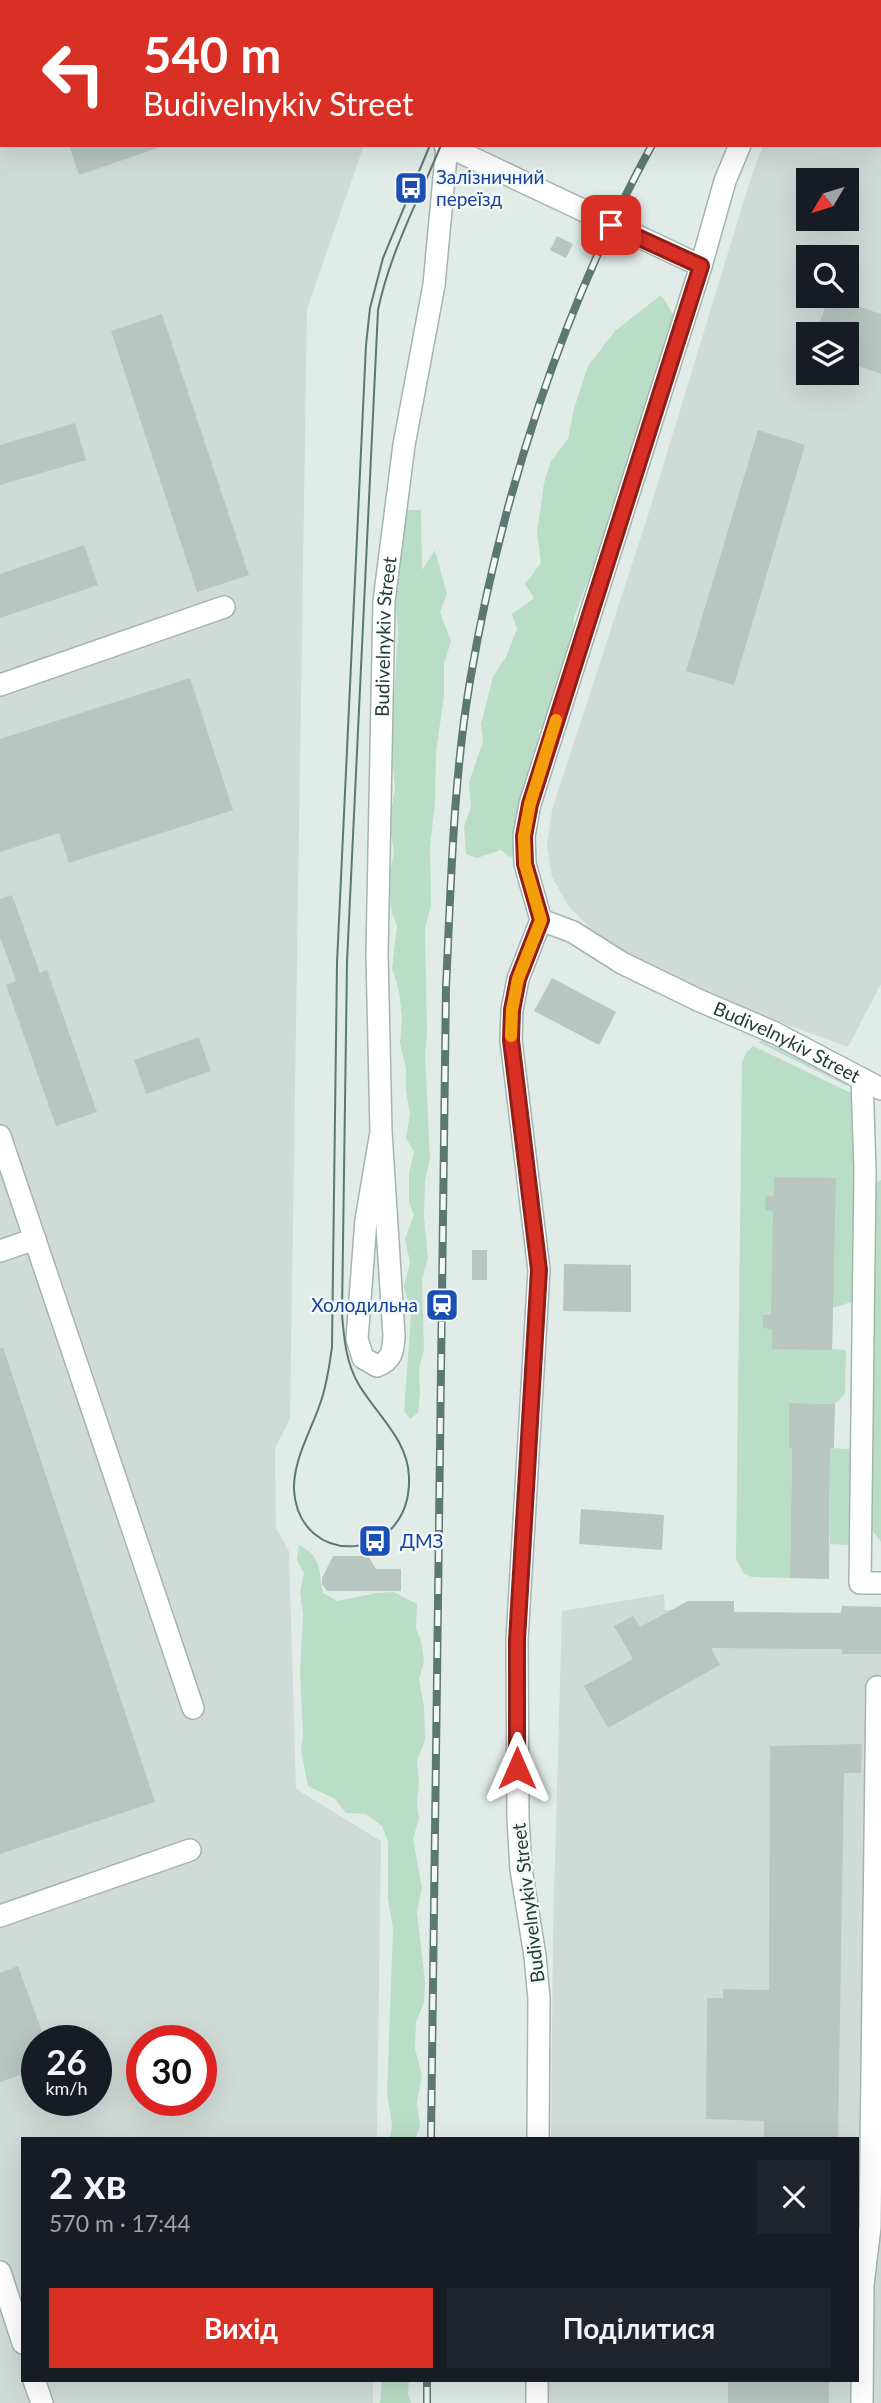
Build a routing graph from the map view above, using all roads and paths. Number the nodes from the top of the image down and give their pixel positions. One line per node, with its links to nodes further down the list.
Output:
1 (446, 147): 9 (street, Budivelnykiv Street)
2 (448, 147): 4 (street, Budivelnykiv Street)
3 (739, 147): 4 (street)
4 (701, 266): 7 (street)
5 (223, 607): 6 (street)
6 (0, 685)
7 (541, 920): 8 (street, Budivelnykiv Street); 19 (street, Budivelnykiv Street)
8 (872, 1084): 11 (street)
9 (382, 1132): 9 (street, Budivelnykiv Street)
10 (0, 1136): 12 (street)
11 (873, 1170): 14 (street)
12 (35, 1239): 13 (street); 16 (street)
13 (0, 1251)
14 (881, 1583)
15 (881, 1688): 26 (street)
16 (192, 1708)
17 (190, 1850): 18 (street)
18 (0, 1916)
19 (538, 2137)
20 (0, 2272): 21 (street)
21 (21, 2337)
22 (35, 2382): 24 (street)
23 (537, 2382): 25 (street)
24 (42, 2403)
25 (537, 2403)
26 (862, 2403)

